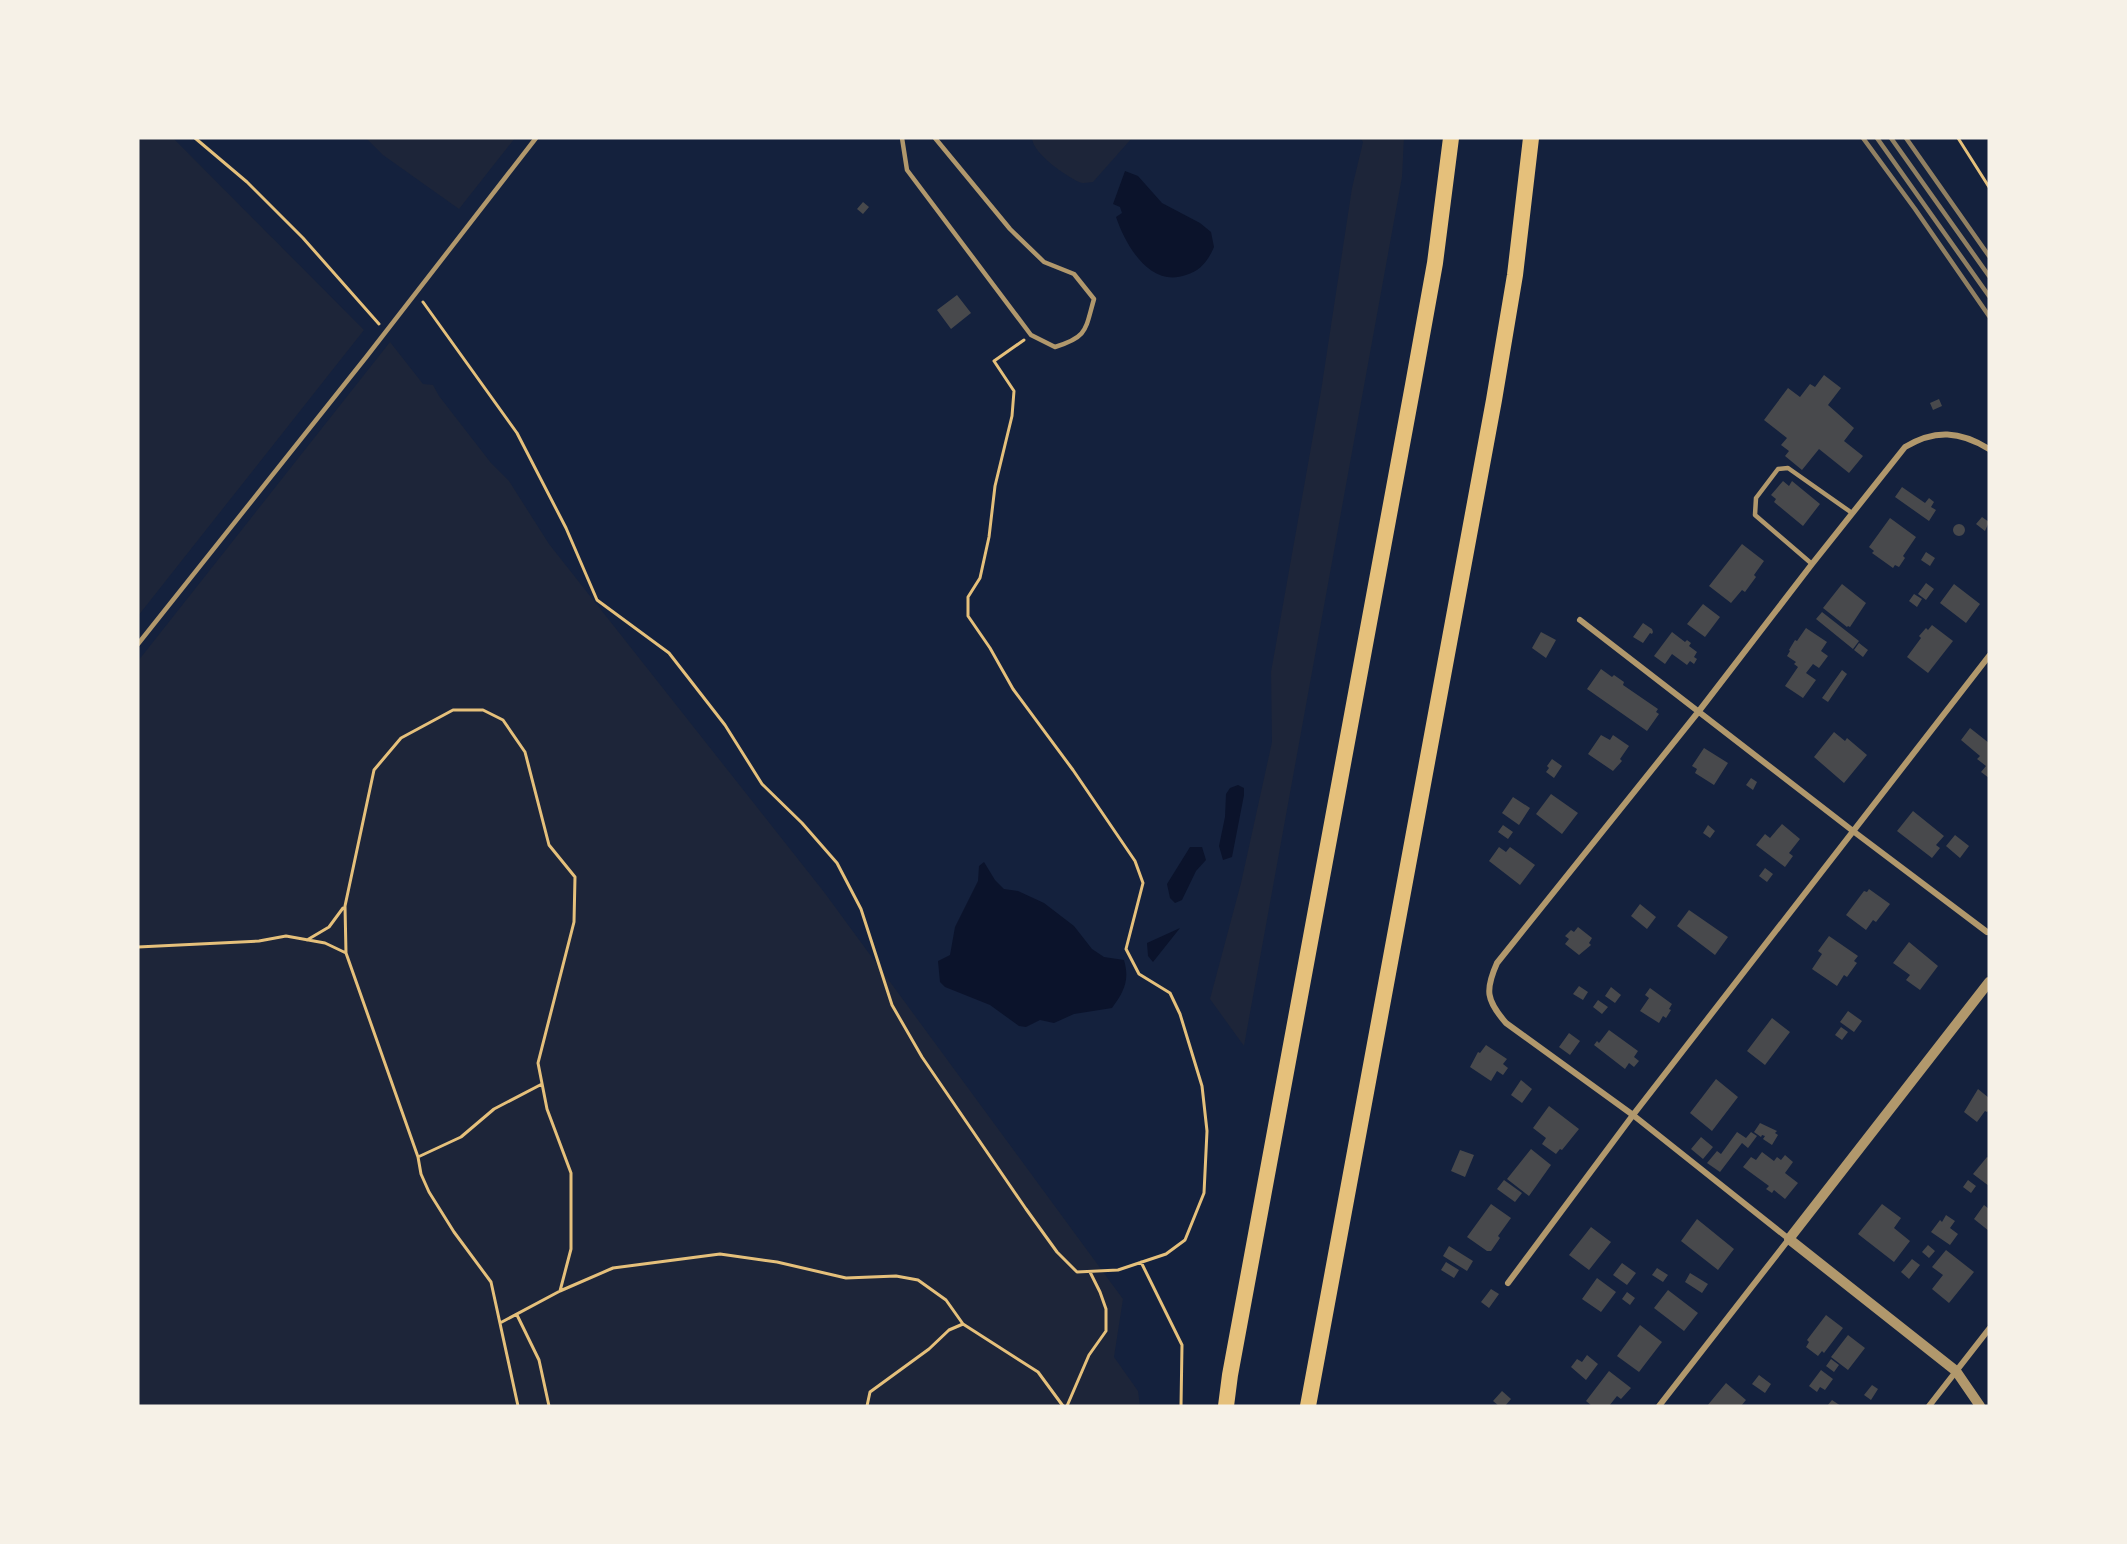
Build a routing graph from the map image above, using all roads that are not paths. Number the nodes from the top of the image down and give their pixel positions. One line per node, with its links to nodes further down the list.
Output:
1 (536, 138): 10 (lane)
2 (902, 138): 3 (lane)
3 (935, 138)
4 (1451, 138): 21 (highway)
5 (1531, 138): 22 (highway)
6 (1989, 449): 7 (street)
7 (1852, 513): 8 (street); 8 (lane)
8 (1812, 564): 12 (street)
9 (1580, 620): 12 (street)
10 (138, 645)
11 (1989, 656): 13 (street)
12 (1699, 711): 13 (street); 16 (street)
13 (1853, 831): 14 (street); 16 (street)
14 (1987, 932)
15 (1989, 982): 17 (street)
16 (1633, 1115): 17 (street); 18 (street)
17 (1789, 1239): 20 (street); 23 (street)
18 (1508, 1283)
19 (1989, 1329): 20 (street)
20 (1956, 1371): 24 (street); 25 (street)
21 (1226, 1406)
22 (1308, 1406)
23 (1659, 1406)
24 (1929, 1406)
25 (1980, 1406)

